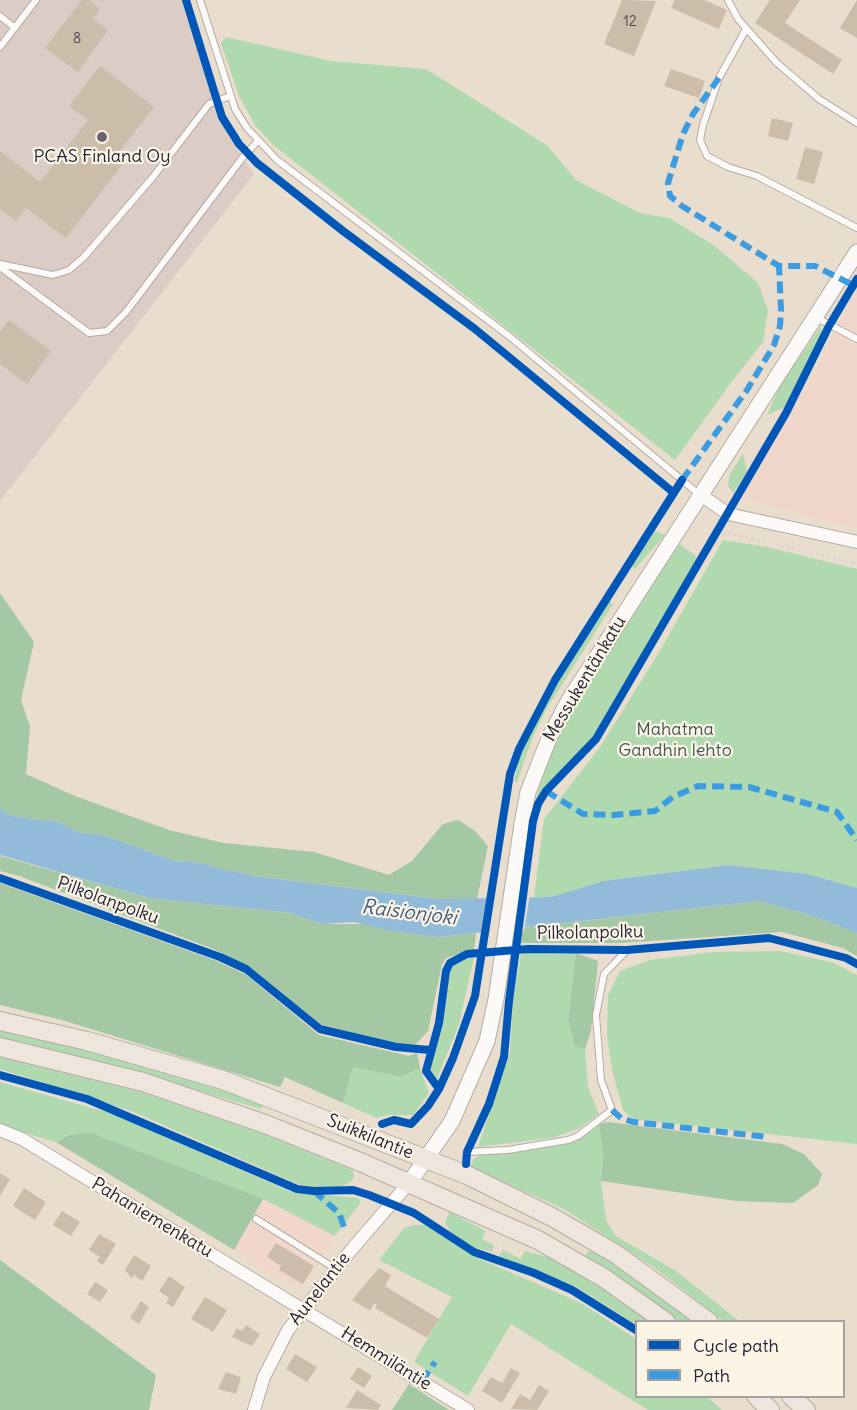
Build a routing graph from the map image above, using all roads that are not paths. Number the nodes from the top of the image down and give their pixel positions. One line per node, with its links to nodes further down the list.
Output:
1 (36, 0): 5 (lane)
2 (200, 0): 8 (lane)
3 (728, 0): 6 (lane)
4 (0, 16): 5 (lane)
5 (15, 28): 7 (lane)
6 (746, 28): 9 (lane); 11 (lane)
7 (0, 47)
8 (230, 96): 10 (lane); 13 (lane)
9 (857, 123)
10 (258, 141): 13 (lane); 16 (lane)
11 (857, 228)
12 (857, 252): 14 (street, Messukentänkatu)
13 (0, 266)
14 (815, 316): 15 (lane); 16 (street, Messukentänkatu)
15 (857, 339)
16 (701, 495): 17 (street); 23 (street, Messukentänkatu)
17 (857, 542)
18 (627, 950): 22 (lane)
19 (0, 1021): 23 (main road, Suikkilantie)
20 (0, 1047): 24 (main road, Suikkilantie)
21 (0, 1130): 27 (street, Pahaniemenkatu)
22 (467, 1152)
23 (426, 1159): 24 (street, Messukentänkatu); 29 (main road, Suikkilantie)
24 (409, 1183): 26 (street, Aunelantie); 28 (main road, Suikkilantie)
25 (256, 1220): 26 (lane)
26 (336, 1269): 27 (street, Aunelantie)
27 (304, 1309): 32 (street, Aunelantie); 33 (street, Hemmiläntie)
28 (663, 1320)
29 (706, 1320)
30 (758, 1398): 34 (main road)
31 (793, 1398): 35 (main road)
32 (254, 1410)
33 (468, 1410)
34 (770, 1410)
35 (806, 1410)

